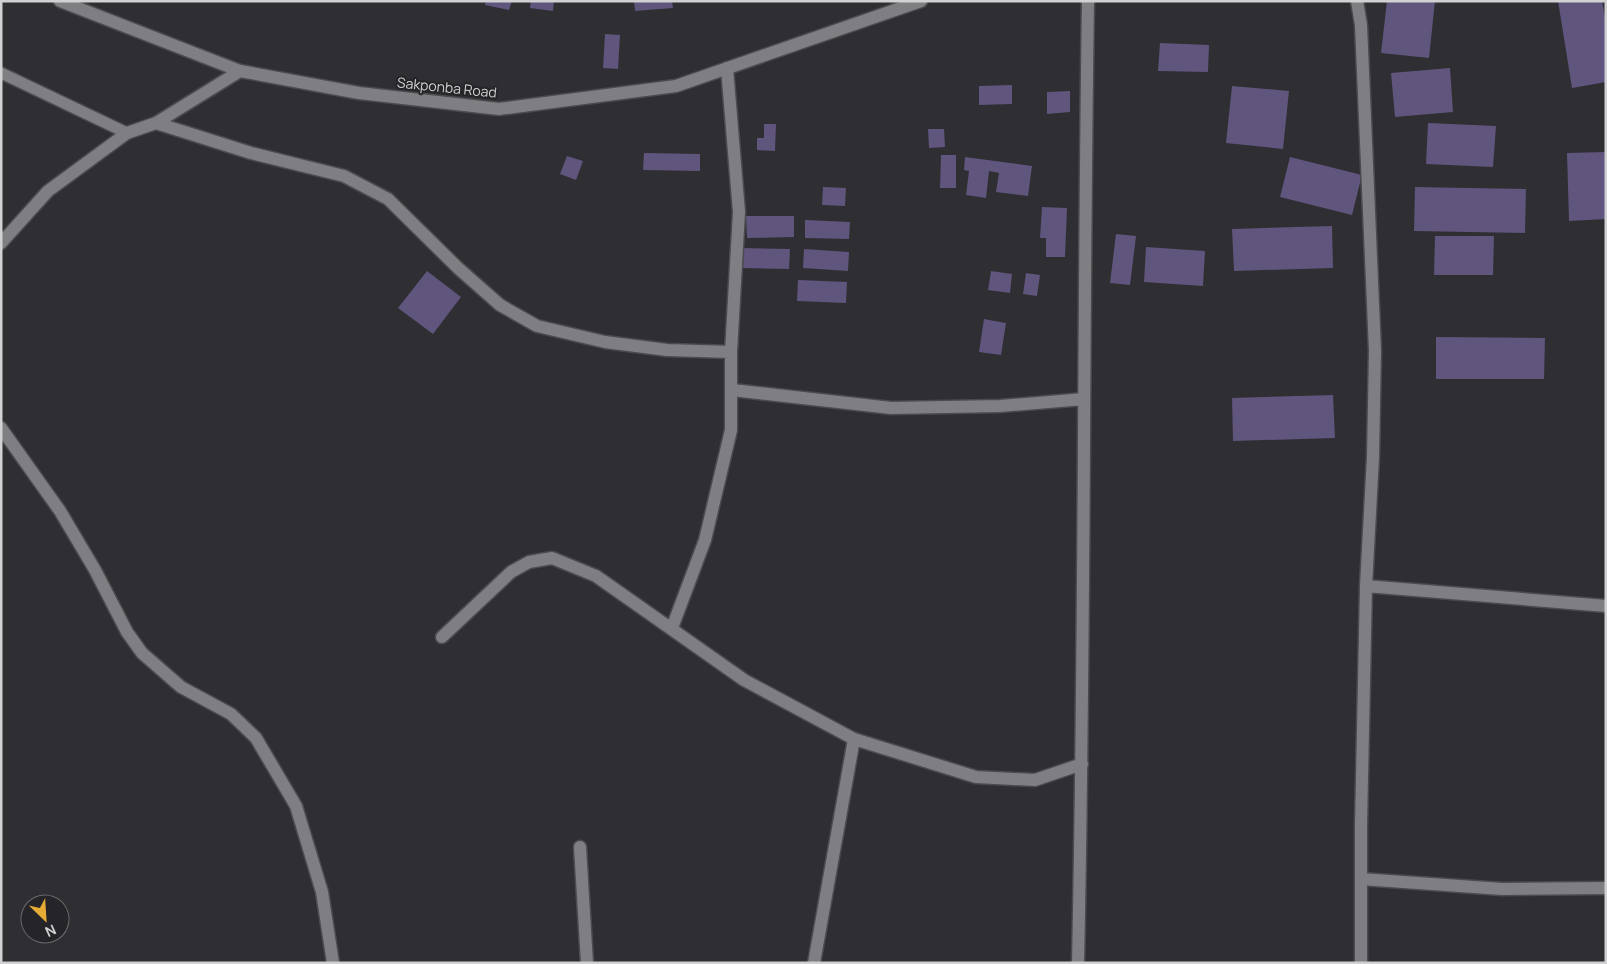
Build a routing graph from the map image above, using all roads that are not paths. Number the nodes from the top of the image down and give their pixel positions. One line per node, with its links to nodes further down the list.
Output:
1 (60, 1): 6 (street, Sakponba Road)
2 (921, 1): 5 (street, Sakponba Road)
3 (1088, 1): 13 (street)
4 (1357, 1): 15 (street)
5 (727, 68): 6 (street, Sakponba Road); 11 (street)
6 (240, 71): 8 (street)
7 (1, 73): 9 (lane)
8 (156, 123): 9 (street); 11 (street)
9 (127, 133): 10 (street)
10 (1, 243)
11 (731, 352): 12 (street)
12 (732, 390): 13 (street); 17 (street)
13 (1084, 399): 20 (street)
14 (1, 428): 24 (street)
15 (1366, 586): 16 (street); 22 (street)
16 (1606, 606)
17 (672, 628): 18 (street); 19 (street)
18 (442, 637)
19 (854, 739): 20 (street); 26 (street)
20 (1082, 764): 27 (street)
21 (580, 847): 25 (street)
22 (1361, 879): 23 (street); 28 (street)
23 (1606, 888)
24 (333, 963)
25 (587, 963)
26 (814, 963)
27 (1078, 963)
28 (1361, 963)

